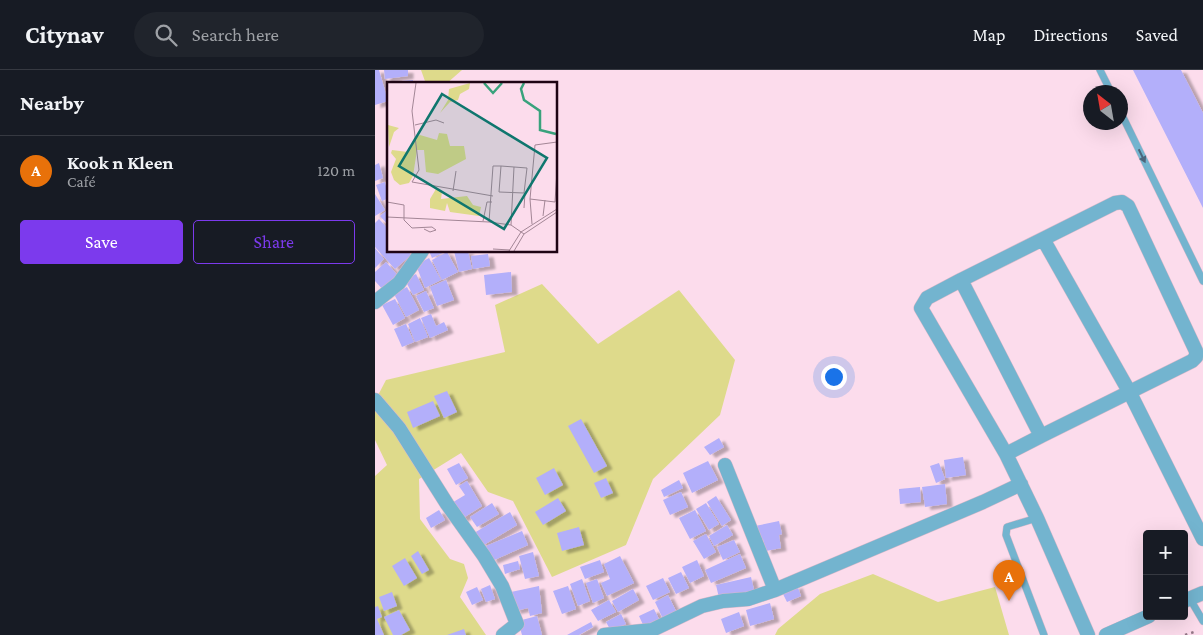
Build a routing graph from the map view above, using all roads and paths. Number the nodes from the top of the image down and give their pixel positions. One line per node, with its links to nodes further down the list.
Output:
1 (1100, 70): 2 (lane)
2 (1108, 85)
3 (1128, 127): 7 (lane, one-way to 7)
4 (1043, 239): 6 (street); 9 (street); 10 (street)
5 (420, 252): 8 (street)
6 (961, 280): 12 (street); 13 (street)
7 (1203, 281)
8 (375, 302)
9 (1200, 357): 10 (street)
10 (1130, 392): 12 (street); 17 (street)
11 (375, 400): 23 (street)
12 (1041, 436): 13 (street)
13 (1005, 454): 15 (street)
14 (725, 465): 18 (street)
15 (1021, 484): 16 (street); 18 (street)
16 (1037, 518): 25 (lane); 26 (street)
17 (1203, 539)
18 (775, 590): 24 (street)
19 (1192, 598): 21 (lane)
20 (1143, 619): 27 (street)
21 (1203, 621)
22 (1203, 629): 28 (path)
23 (503, 635)
24 (604, 635)
25 (1044, 635)
26 (1088, 635)
27 (1106, 635)
28 (1185, 635)

